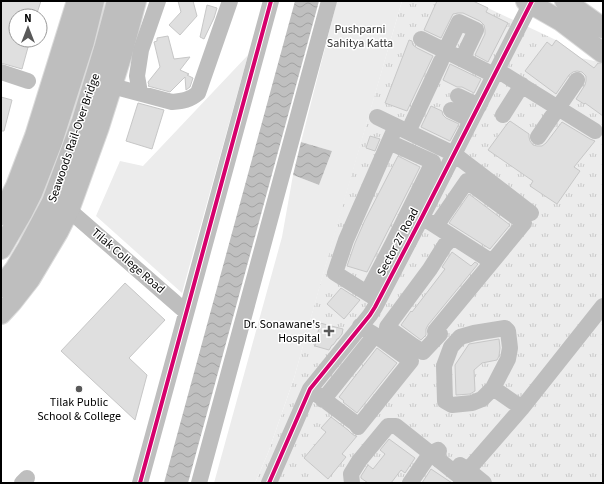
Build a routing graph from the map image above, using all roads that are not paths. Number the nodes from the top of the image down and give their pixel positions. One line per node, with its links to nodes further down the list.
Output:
1 (77, 1): 34 (main road)
2 (94, 1): 39 (main road, Seawoods Rail-Over Bridge)
3 (117, 1): 33 (main road, Seawoods Rail-Over Bridge)
4 (136, 1): 20 (main road)
5 (158, 1): 22 (street)
6 (230, 1): 22 (street)
7 (271, 1): 44 (street)
8 (329, 1): 55 (street)
9 (565, 1): 11 (main road)
10 (529, 2): 13 (main road); 17 (street, Sector 27 Road)
11 (603, 28)
12 (421, 39): 14 (street)
13 (603, 53)
14 (443, 56): 15 (street); 15 (street); 28 (street)
15 (462, 59): 17 (street)
16 (1, 72): 19 (street)
17 (496, 72): 21 (street); 23 (street, Sector 27 Road)
18 (577, 80): 24 (street)
19 (28, 81)
20 (112, 86): 22 (street); 33 (main road)
21 (522, 86): 24 (street); 25 (street)
22 (140, 93)
23 (479, 106): 27 (street, Sector 27 Road); 27 (street)
24 (557, 108): 29 (street); 30 (street)
25 (503, 115)
26 (377, 117): 28 (street)
27 (472, 120): 32 (street, Sector 27 Road)
28 (402, 129): 31 (street); 32 (street)
29 (595, 131)
30 (538, 137)
31 (389, 142): 42 (street); 42 (street)
32 (454, 154): 35 (street); 36 (street, Sector 27 Road)
33 (60, 206): 41 (main road, Seawoods Rail-Over Bridge); 44 (street, Tilak College Road); 45 (main road)
34 (1, 215)
35 (528, 216): 37 (street); 40 (street)
36 (422, 217): 37 (street); 42 (street, Sector 27 Road)
37 (436, 226): 38 (street)
38 (453, 237): 40 (street); 40 (street)
39 (1, 249)
40 (492, 262)
41 (1, 287)
42 (373, 297): 46 (street, Sector 27 Road)
43 (603, 306): 51 (street)
44 (186, 312): 54 (street)
45 (1, 314)
46 (360, 326): 47 (street); 49 (street, Sector 27 Road)
47 (375, 335): 50 (street); 50 (street)
48 (493, 388): 48 (street); 51 (street)
49 (310, 389): 50 (street); 56 (street, Sector 27 Road)
50 (323, 400)
51 (522, 408): 53 (street)
52 (430, 454): 53 (street); 57 (street); 58 (street)
53 (466, 476): 59 (street)
54 (140, 483)
55 (199, 483)
56 (269, 483)
57 (352, 483)
58 (410, 483)
59 (484, 483)

